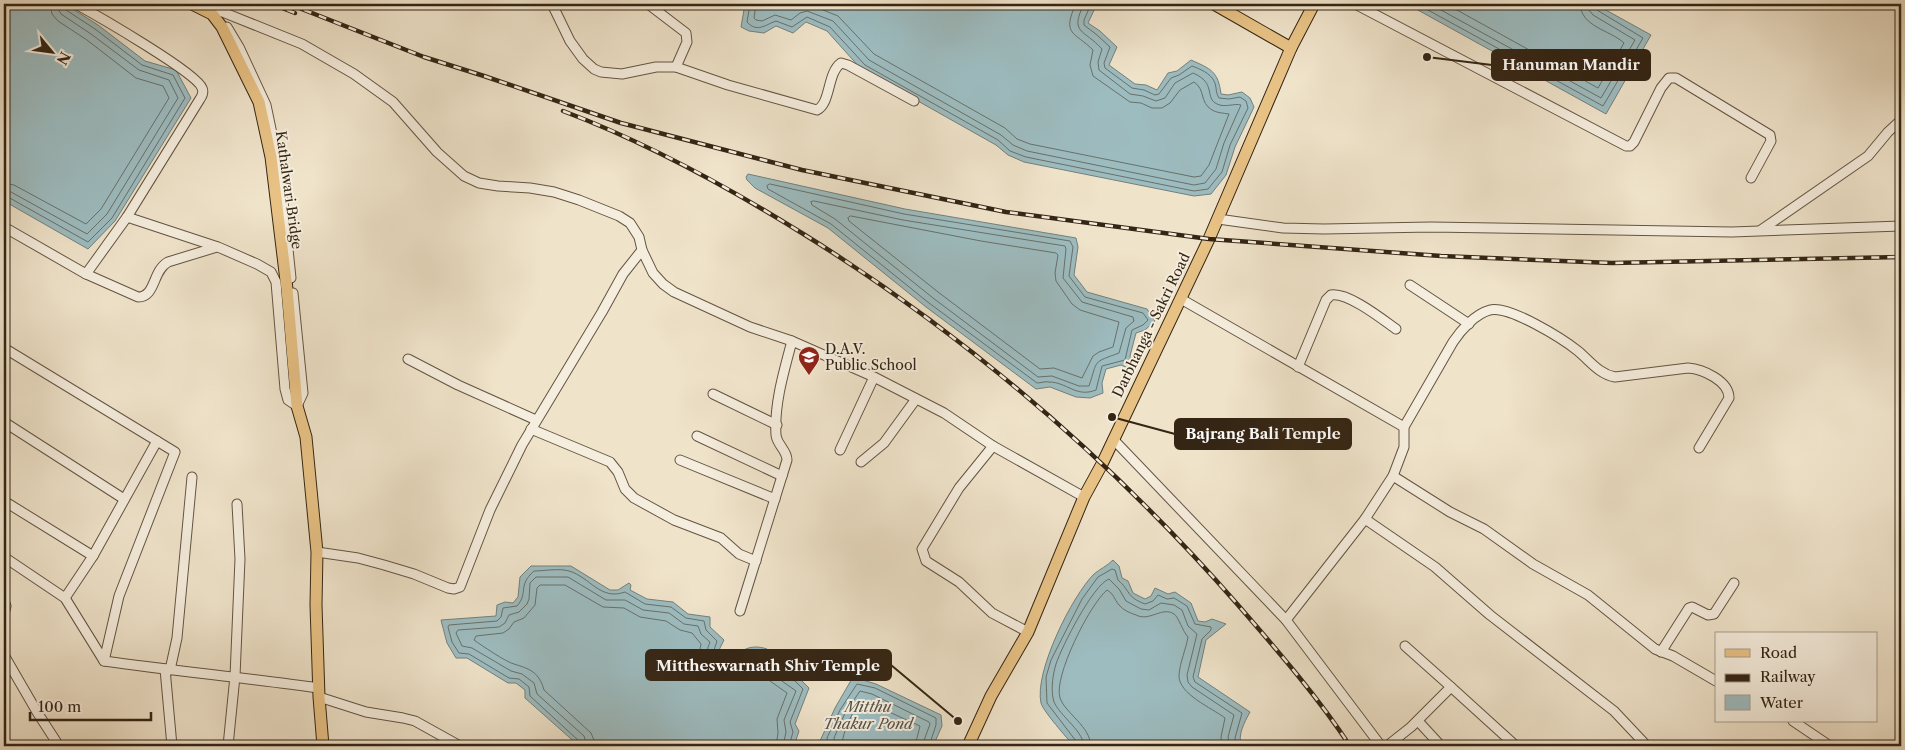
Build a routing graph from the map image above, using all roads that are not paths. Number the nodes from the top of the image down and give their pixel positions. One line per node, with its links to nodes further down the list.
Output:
1 (76, 4): 13 (street)
2 (192, 4): 32 (main road, Kathalwari Bridge)
3 (552, 4): 9 (street)
4 (1214, 4): 8 (main road)
5 (1314, 4): 8 (main road, Darbhanga - Sakri Road)
6 (1355, 4): 12 (street)
7 (651, 5): 9 (street)
8 (1291, 48): 14 (main road, Darbhanga - Sakri Road)
9 (676, 67): 10 (street)
10 (914, 101)
11 (1901, 120): 17 (street)
12 (1751, 178)
13 (128, 217): 18 (street); 20 (street)
14 (1218, 219): 17 (street); 22 (main road, Darbhanga - Sakri Road)
15 (1901, 226): 17 (street)
16 (4, 227): 20 (street)
17 (1759, 231)
18 (218, 247): 20 (street); 32 (street)
19 (642, 250): 25 (street); 32 (street); 33 (street)
20 (86, 274)
21 (1410, 285): 23 (street)
22 (1181, 299): 28 (street); 39 (main road, Darbhanga - Sakri Road)
23 (1469, 324): 36 (street); 42 (street)
24 (1396, 329): 28 (street)
25 (792, 341): 29 (street); 35 (street)
26 (4, 348): 40 (street)
27 (408, 359): 33 (street)
28 (1298, 368): 36 (street)
29 (874, 377): 31 (street); 43 (street)
30 (714, 394): 35 (street)
31 (916, 399): 41 (street); 45 (street)
32 (297, 406): 55 (main road, Kathalwari Bridge)
33 (536, 420): 37 (street)
34 (4, 422): 50 (street)
35 (777, 424): 46 (street)
36 (1404, 428): 47 (street)
37 (531, 430): 55 (street); 58 (street)
38 (696, 436): 46 (street)
39 (1113, 439): 49 (main road, Darbhanga - Sakri Road); 64 (street)
40 (157, 440): 50 (street); 69 (street)
41 (993, 446): 49 (street); 65 (street)
42 (1699, 448)
43 (840, 450)
44 (680, 460): 51 (street)
45 (861, 462)
46 (782, 476): 51 (street)
47 (1393, 476): 54 (street); 67 (street)
48 (192, 477): 70 (street)
49 (1084, 497): 65 (main road, Darbhanga - Sakri Road)
50 (124, 499): 56 (street)
51 (775, 499): 58 (street)
52 (4, 501): 56 (street)
53 (237, 504): 71 (street)
54 (1365, 519): 64 (street); 87 (street)
55 (317, 552): 74 (main road, Kathalwari Bridge)
56 (93, 556): 60 (street)
57 (4, 557): 60 (street)
58 (756, 561): 62 (street)
59 (1734, 583): 67 (street)
60 (65, 598): 69 (street)
61 (4, 601): 63 (street)
62 (740, 611)
63 (4, 614)
64 (1286, 620): 83 (street)
65 (1028, 632): 82 (main road, Darbhanga - Sakri Road)
66 (1405, 646): 73 (street)
67 (1662, 652): 72 (street)
68 (4, 655): 77 (street)
69 (104, 661): 70 (street)
70 (167, 670): 71 (street); 78 (street)
71 (235, 676): 74 (street); 79 (street)
72 (1715, 680)
73 (1451, 687): 75 (street); 86 (street)
74 (319, 693): 80 (main road, Kathalwari Bridge); 81 (street)
75 (1418, 721): 84 (street); 85 (street)
76 (1795, 722): 88 (street)
77 (59, 746)
78 (172, 746)
79 (228, 746)
80 (323, 746)
81 (460, 746)
82 (968, 746)
83 (1381, 746)
84 (1387, 746)
85 (1442, 746)
86 (1516, 746)
87 (1647, 746)
88 (1830, 746)

